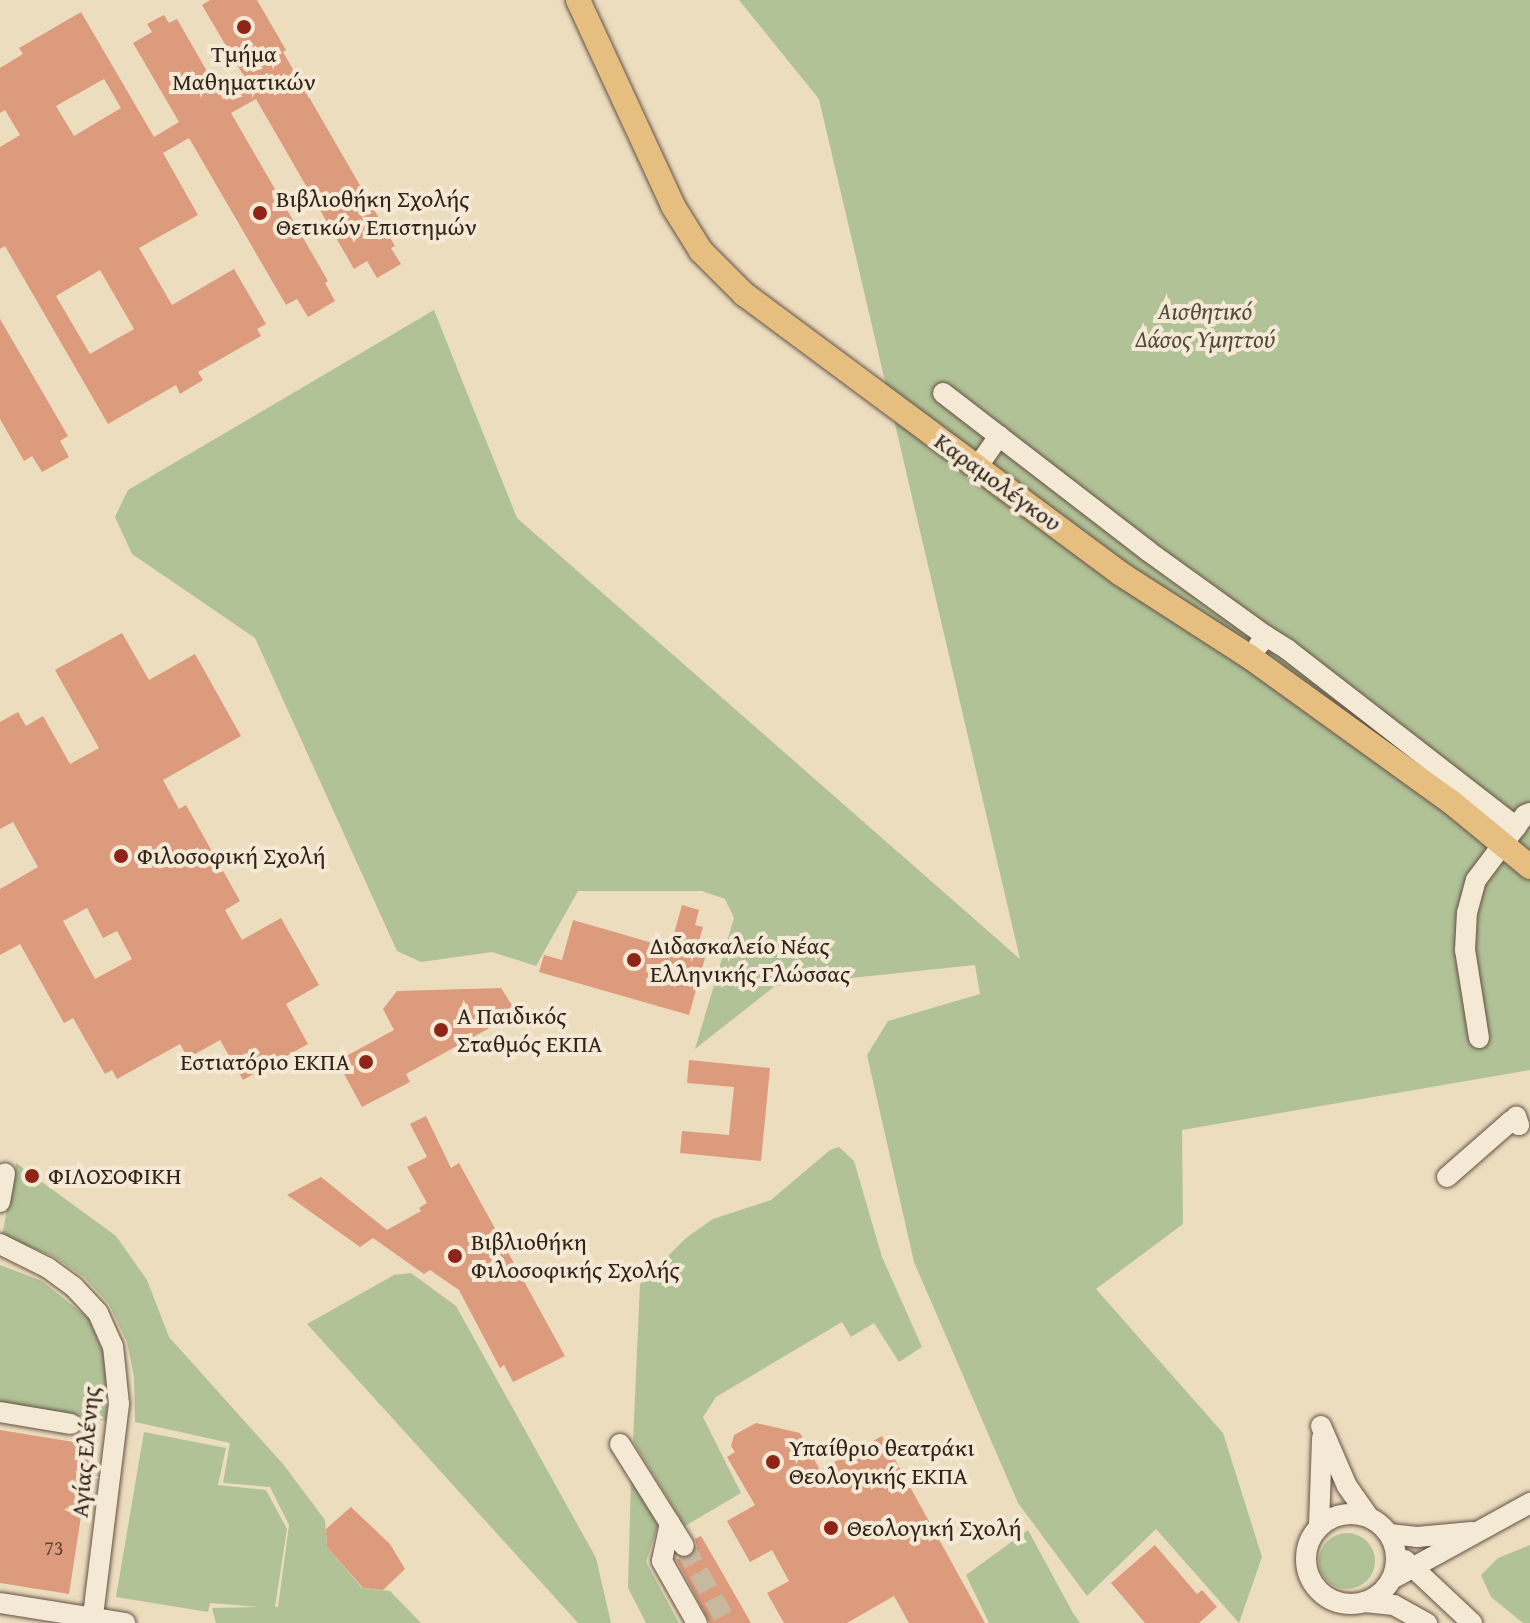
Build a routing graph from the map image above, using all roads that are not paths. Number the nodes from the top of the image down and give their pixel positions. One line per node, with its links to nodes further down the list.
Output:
1 (578, 0): 4 (main road, Καραμολέγκου)
2 (943, 393): 3 (street)
3 (999, 436): 4 (street); 5 (street)
4 (978, 466): 6 (main road, Καραμολέγκου)
5 (1266, 636): 6 (street); 7 (street)
6 (1250, 657): 7 (main road, Καραμολέγκου)
7 (1517, 829): 8 (main road, Καραμολέγκου); 9 (street)
8 (1530, 867)
9 (1479, 1038)
10 (1516, 1116): 12 (street)
11 (5, 1173): 13 (street)
12 (1447, 1177)
13 (0, 1202)
14 (0, 1244): 31 (street, Αγίας Ελένης)
15 (0, 1412): 16 (street)
16 (71, 1424)
17 (620, 1444): 20 (street)
18 (1530, 1503): 22 (street)
19 (1368, 1516): 21 (street); 21 (street); 23 (street)
20 (670, 1523): 24 (street); 33 (street)
21 (1319, 1525): 29 (street)
22 (1472, 1532): 23 (street); 25 (street)
23 (1392, 1541): 26 (street); 27 (street)
24 (684, 1546)
25 (1444, 1552): 26 (street); 28 (street)
26 (1411, 1568): 27 (street); 28 (street)
27 (1392, 1579): 29 (street)
28 (1432, 1588): 35 (street)
29 (1365, 1602): 34 (street)
30 (0, 1603): 31 (street)
31 (93, 1621): 32 (street)
32 (125, 1623)
33 (697, 1623)
34 (1427, 1623)
35 (1472, 1623)

